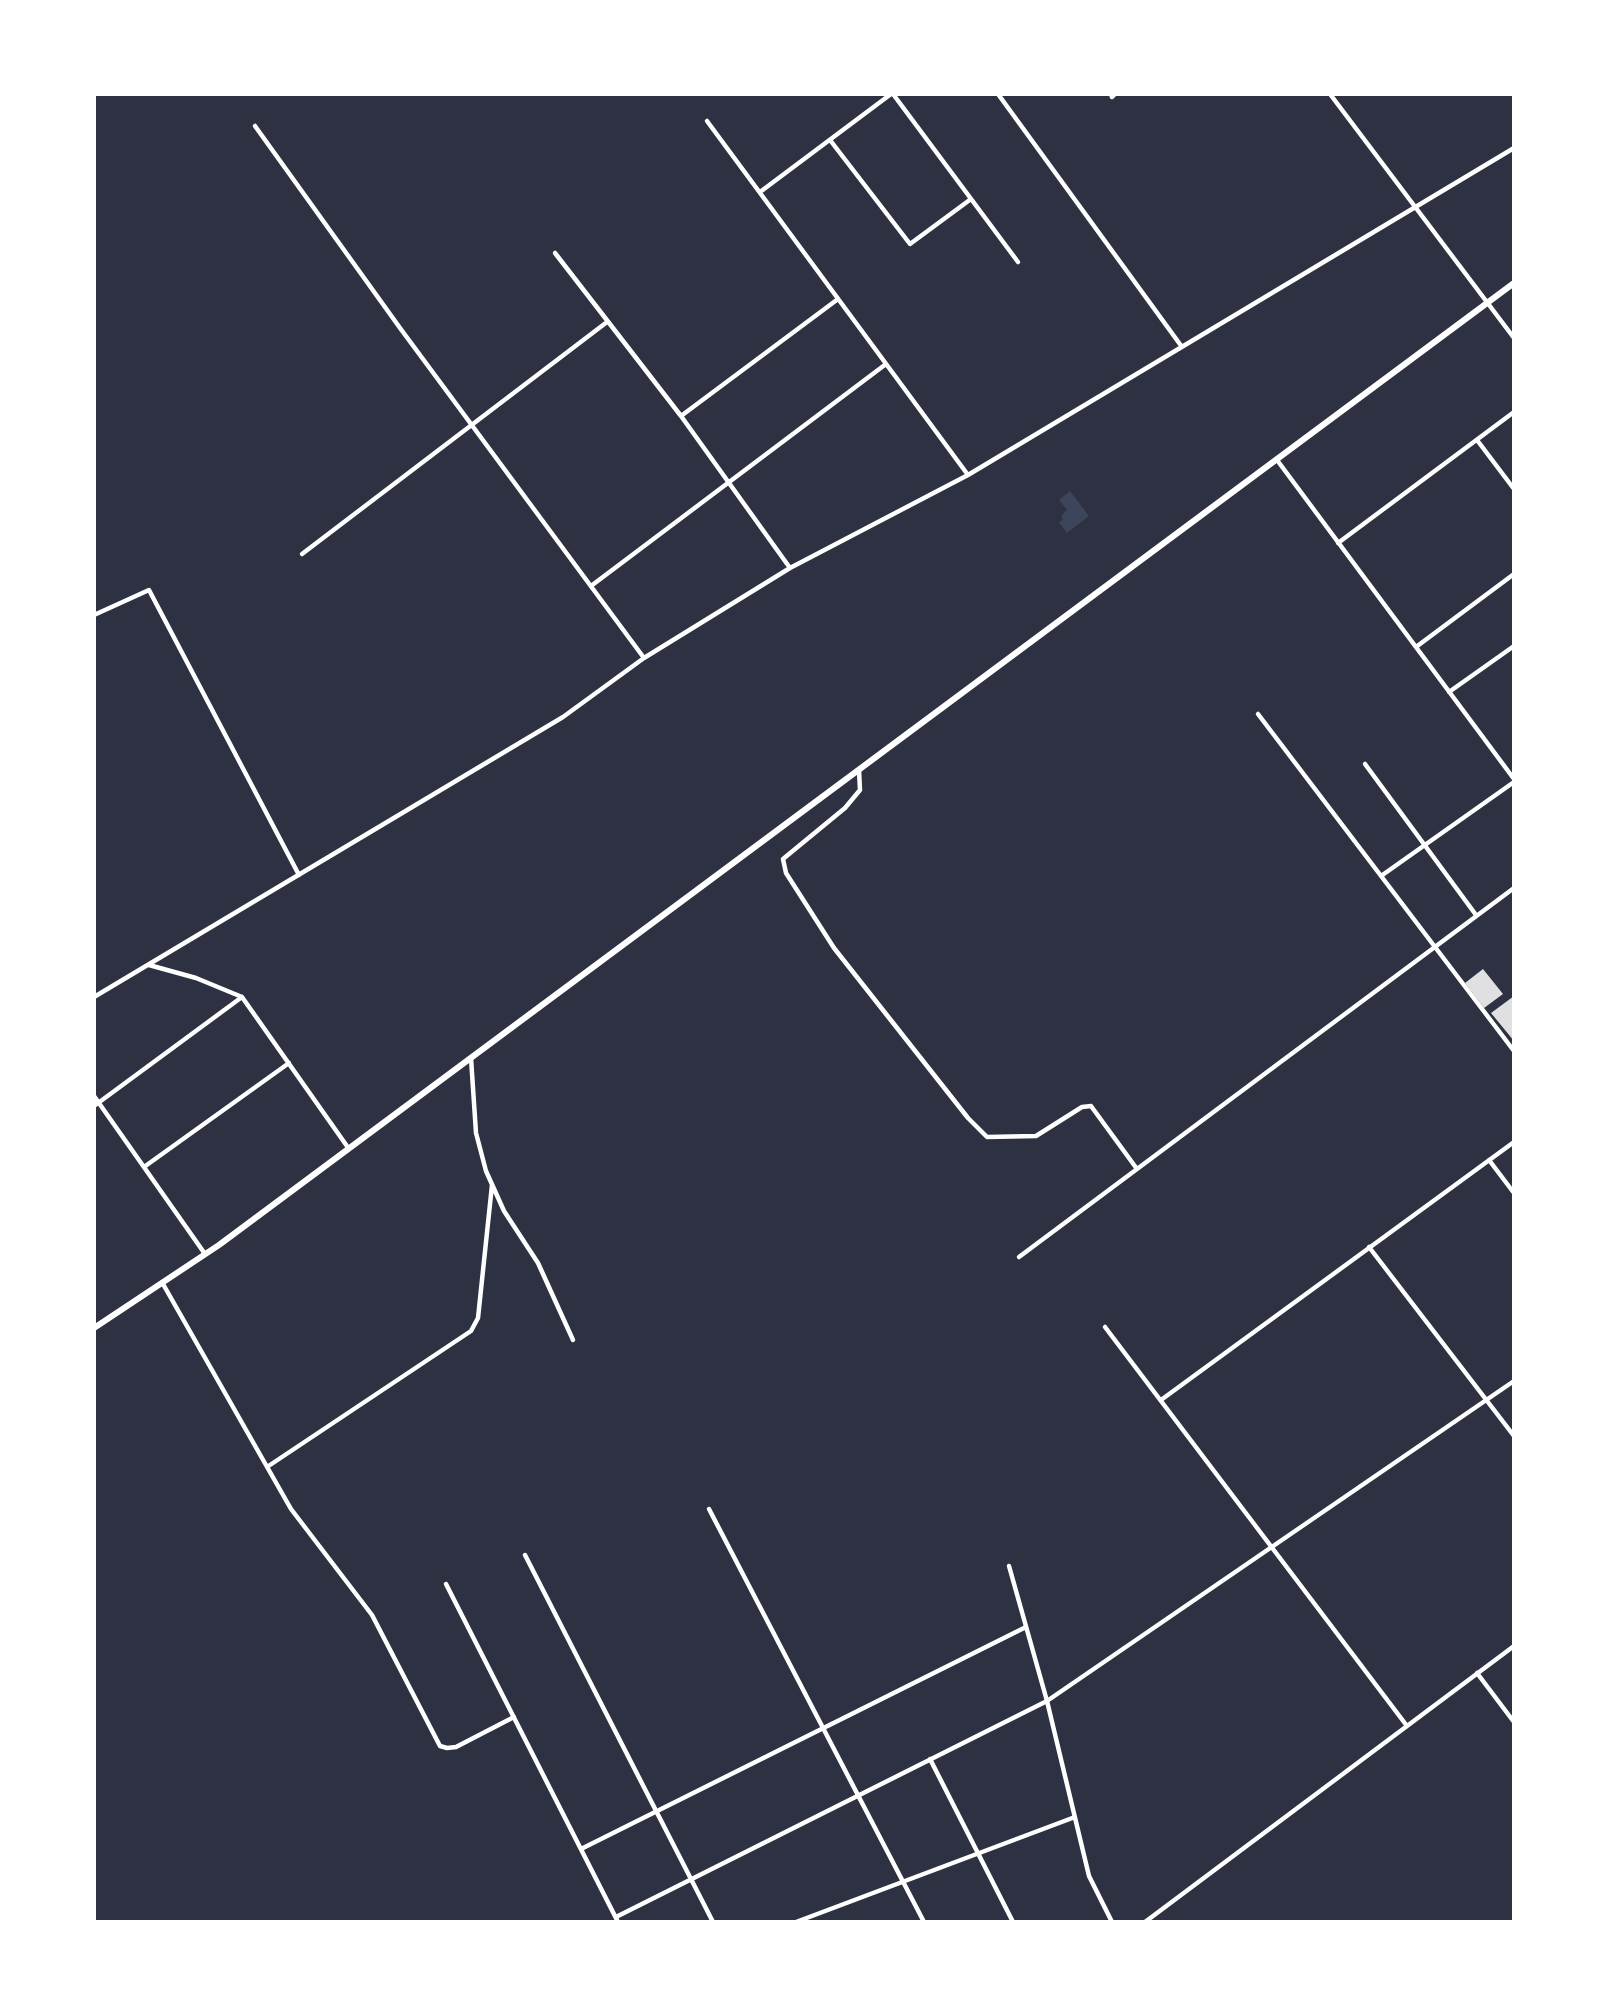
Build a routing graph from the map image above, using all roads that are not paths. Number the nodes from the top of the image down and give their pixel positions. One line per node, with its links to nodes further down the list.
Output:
1 (892, 94): 6 (street); 9 (street)
2 (998, 94): 18 (street)
3 (1330, 94): 10 (street)
4 (707, 121): 8 (street)
5 (255, 125): 22 (street)
6 (830, 140): 8 (street); 9 (street)
7 (1514, 148): 10 (street)
8 (760, 192): 14 (street)
9 (971, 199): 12 (street)
10 (1414, 208): 15 (street); 18 (street)
11 (555, 253): 16 (street)
12 (1018, 262)
13 (1514, 283): 15 (main road)
14 (838, 299): 19 (street); 21 (street)
15 (1487, 303): 17 (street); 24 (main road)
16 (607, 322): 21 (street); 22 (street)
17 (1514, 338)
18 (1182, 346): 25 (street)
19 (886, 364): 25 (street); 26 (street)
20 (1514, 412): 23 (street)
21 (681, 416): 26 (street)
22 (471, 424): 29 (street); 32 (street)
23 (1477, 440): 27 (street); 28 (street)
24 (1276, 460): 28 (street); 40 (main road)
25 (968, 475): 30 (street)
26 (728, 482): 30 (street); 32 (street)
27 (1514, 489)
28 (1338, 543): 35 (street)
29 (302, 554)
30 (790, 568): 36 (street)
31 (1514, 574): 35 (street)
32 (591, 586): 36 (street)
33 (94, 615): 43 (street)
34 (1514, 646): 37 (street)
35 (1416, 648): 37 (street)
36 (644, 658): 43 (street)
37 (1449, 692): 41 (street)
38 (1258, 714): 44 (street)
39 (1365, 764): 42 (street)
40 (859, 770): 52 (main road); 60 (street)
41 (1514, 780): 42 (street)
42 (1425, 845): 44 (street); 46 (street)
43 (299, 875): 48 (street)
44 (1381, 876): 47 (street)
45 (1514, 888): 46 (street)
46 (1476, 915): 47 (street)
47 (1435, 947): 51 (street); 60 (street)
48 (149, 965): 49 (street); 50 (street)
49 (94, 997)
50 (243, 997): 53 (street); 55 (street)
51 (1514, 1051)
52 (471, 1058): 57 (main road); 61 (street)
53 (289, 1063): 57 (street); 59 (street)
54 (94, 1096): 55 (street)
55 (97, 1105): 59 (street)
56 (1514, 1142): 58 (street)
57 (349, 1149): 64 (main road)
58 (1489, 1160): 62 (street); 63 (street)
59 (144, 1167): 64 (street)
60 (1137, 1169): 65 (street)
61 (492, 1185): 69 (street); 74 (street)
62 (1514, 1193)
63 (1369, 1247): 71 (street); 72 (street)
64 (205, 1254): 66 (main road)
65 (1019, 1257)
66 (163, 1284): 68 (main road); 74 (street)
67 (1105, 1327): 71 (street)
68 (94, 1328)
69 (573, 1340)
70 (1514, 1381): 72 (street)
71 (1161, 1400): 76 (street)
72 (1486, 1400): 73 (street); 76 (street)
73 (1514, 1436)
74 (267, 1467): 84 (street)
75 (709, 1509): 87 (street)
76 (1272, 1546): 83 (street); 86 (street)
77 (525, 1555): 90 (street)
78 (1009, 1566): 80 (street)
79 (446, 1584): 84 (street)
80 (1026, 1628): 83 (street); 87 (street)
81 (1514, 1646): 82 (street)
82 (1477, 1674): 85 (street); 86 (street)
83 (1047, 1701): 88 (street); 91 (street)
84 (514, 1717): 92 (street)
85 (1514, 1721)
86 (1407, 1726): 102 (street)
87 (823, 1729): 89 (street); 90 (street)
88 (930, 1759): 89 (street); 93 (street)
89 (858, 1795): 94 (street); 95 (street)
90 (657, 1812): 92 (street); 94 (street)
91 (1075, 1817): 93 (street); 101 (street)
92 (581, 1849): 96 (street)
93 (978, 1853): 95 (street); 100 (street)
94 (691, 1879): 96 (street); 97 (street)
95 (903, 1881): 98 (street); 99 (street)
96 (617, 1919)
97 (713, 1922)
98 (796, 1922)
99 (924, 1922)
100 (1013, 1922)
101 (1112, 1922)
102 (1145, 1922)

